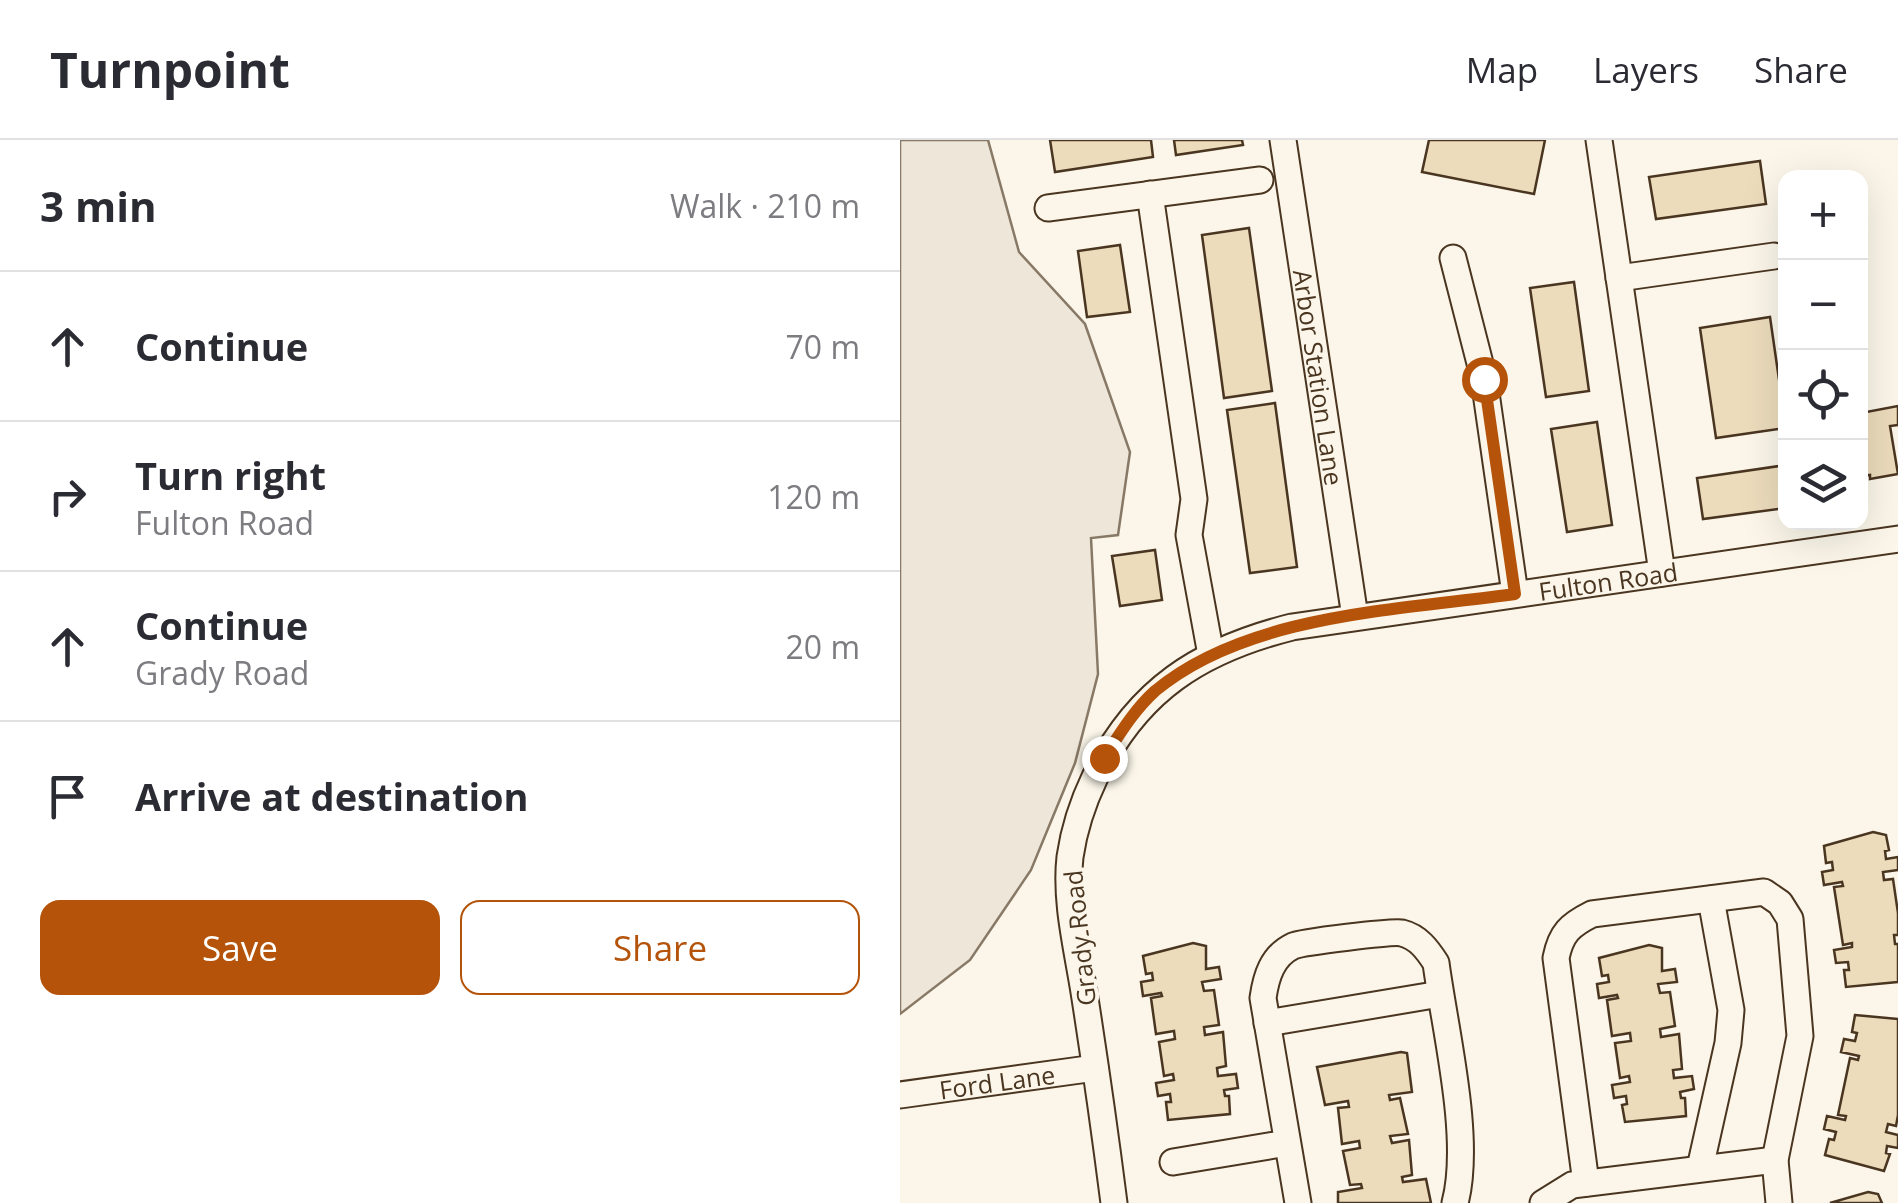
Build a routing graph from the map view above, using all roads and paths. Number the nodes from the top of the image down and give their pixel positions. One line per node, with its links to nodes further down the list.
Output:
1 (1284, 140): 12 (street, Arbor Station Lane)
2 (1599, 140): 8 (street)
3 (1260, 180): 4 (street)
4 (1150, 194): 5 (street); 13 (street)
5 (1048, 208)
6 (1774, 256): 8 (street)
7 (1453, 258): 11 (street)
8 (1619, 278): 10 (street)
9 (1898, 539): 10 (street, Fulton Road)
10 (1662, 573): 11 (street, Fulton Road)
11 (1515, 594): 12 (street, Fulton Road)
12 (1355, 616): 13 (street, Fulton Road)
13 (1211, 655): 14 (street, Fulton Road)
14 (1153, 693): 18 (street, Grady Road)
15 (1711, 899): 21 (street); 23 (street); 24 (street)
16 (1440, 994): 17 (street); 17 (street); 27 (street)
17 (1267, 1023): 20 (street)
18 (1096, 1068): 19 (street, Ford Lane); 25 (street, Grady Road)
19 (900, 1095)
20 (1287, 1143): 22 (street); 26 (street)
21 (1775, 1160): 23 (street); 29 (street)
22 (1173, 1162)
23 (1700, 1168): 24 (street)
24 (1586, 1183): 28 (street)
25 (1114, 1203)
26 (1298, 1203)
27 (1455, 1203)
28 (1542, 1203)
29 (1779, 1203)

